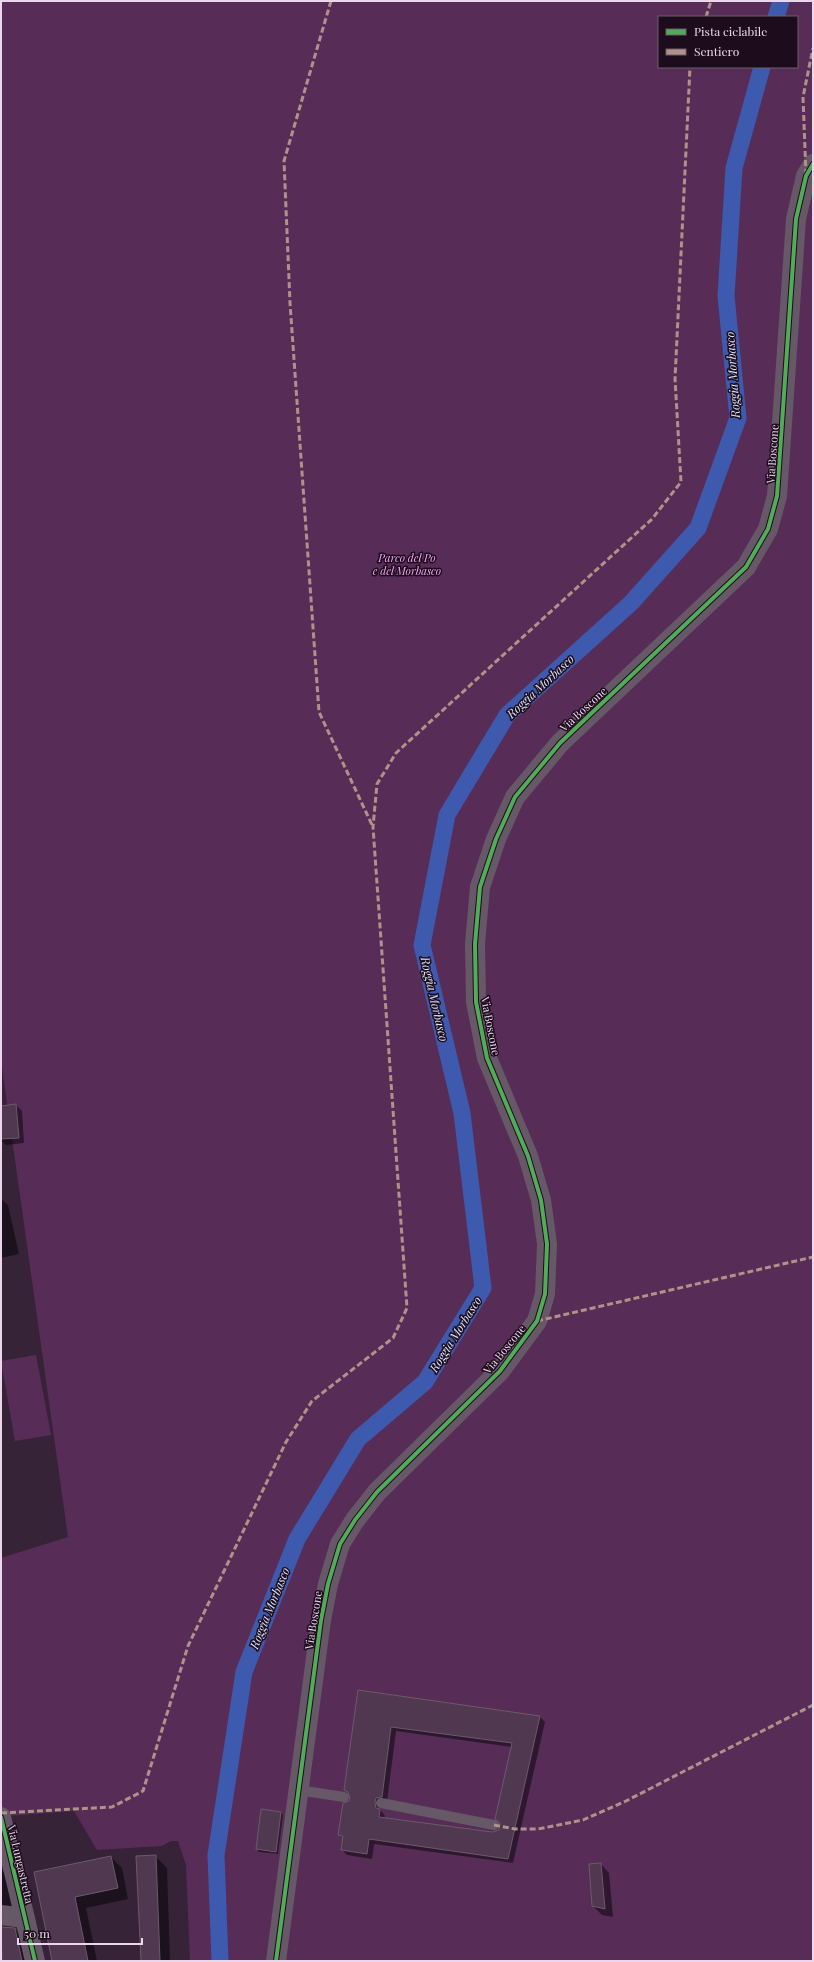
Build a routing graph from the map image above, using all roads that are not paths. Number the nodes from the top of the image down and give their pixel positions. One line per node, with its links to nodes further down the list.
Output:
1 (813, 164): 2 (street, Via Boscone)
2 (298, 1790): 3 (lane); 10 (street, Via Boscone)
3 (344, 1797)
4 (381, 1802): 6 (lane)
5 (1, 1817): 8 (street, Via Lungastretta)
6 (494, 1825)
7 (1, 1915): 8 (street)
8 (25, 1918): 9 (street, Via Lungastretta)
9 (35, 1961)
10 (276, 1961)

